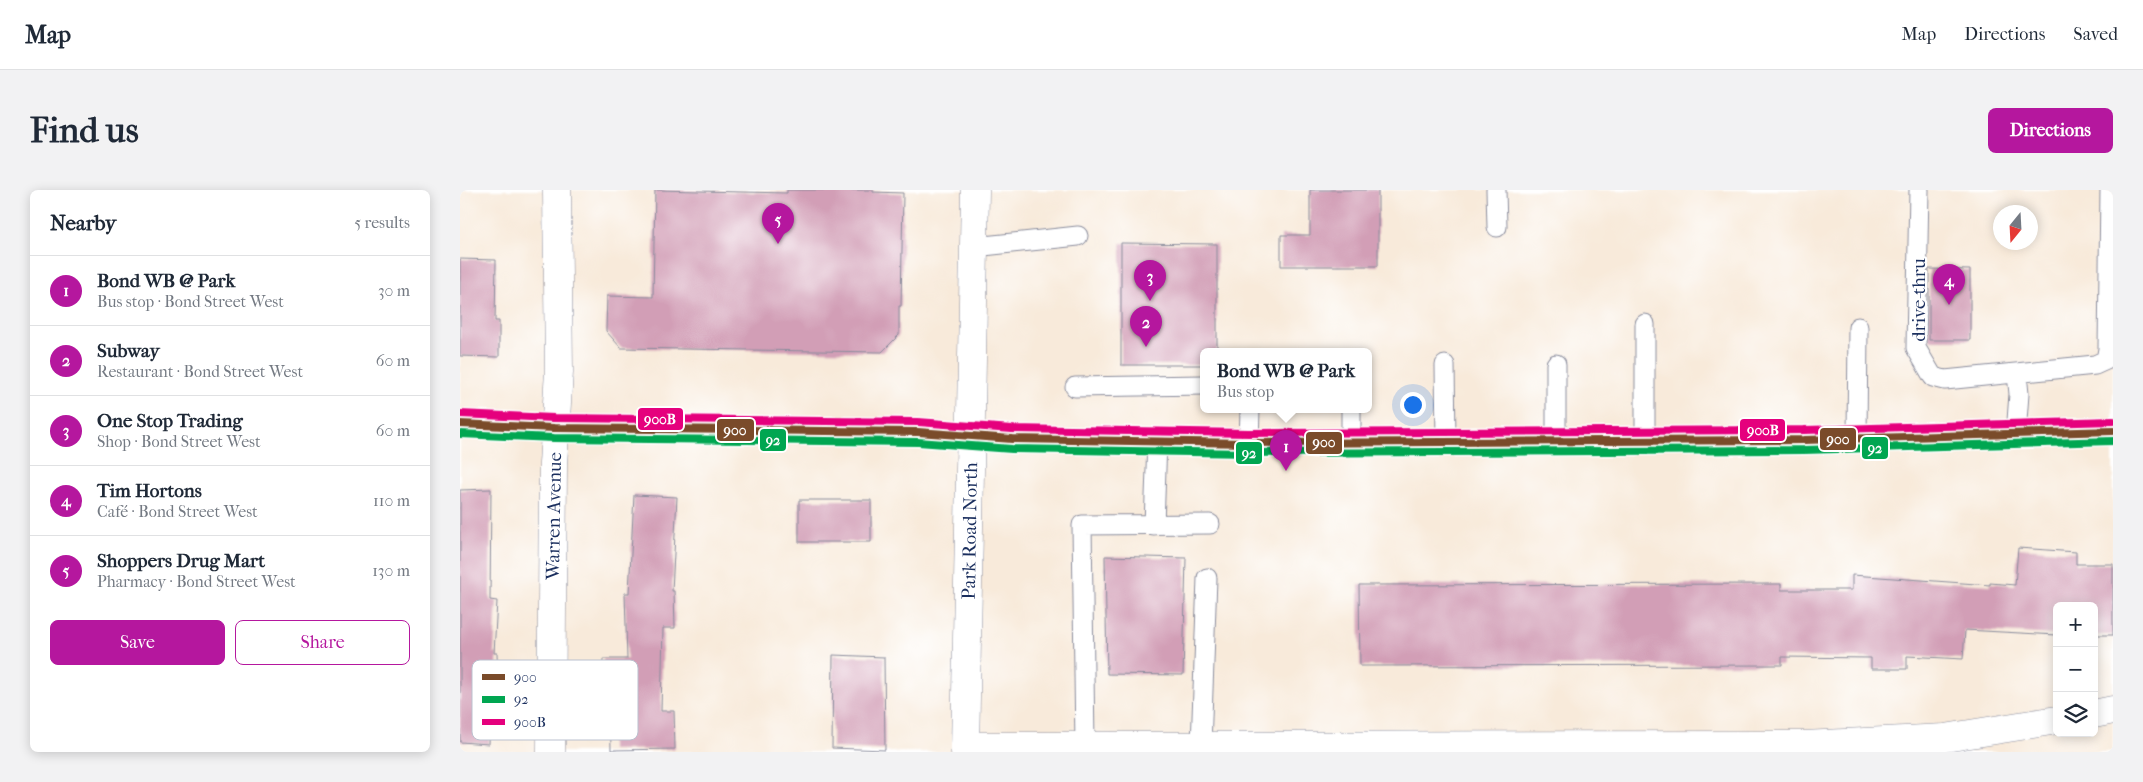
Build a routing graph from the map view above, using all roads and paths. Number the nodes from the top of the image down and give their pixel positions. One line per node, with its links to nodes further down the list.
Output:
1 (557, 190): 19 (main road, Warren Avenue)
2 (975, 190): 8 (main road, Park Road North)
3 (1496, 190): 6 (lane)
4 (1919, 190): 13 (lane, drive-thru)
5 (2110, 190): 13 (lane)
6 (1497, 227)
7 (1078, 236): 8 (lane)
8 (974, 247): 22 (main road, Park Road North)
9 (1645, 324): 26 (lane)
10 (1858, 327): 23 (lane)
11 (1556, 364): 25 (lane)
12 (1445, 365): 24 (lane)
13 (2017, 374): 21 (lane)
14 (1200, 385): 15 (lane)
15 (1075, 386)
16 (1250, 413): 29 (lane)
17 (1351, 413): 28 (lane)
18 (460, 424): 19 (main road)
19 (554, 428): 22 (main road); 33 (main road, Warren Avenue)
20 (2113, 431): 21 (main road)
21 (2016, 434): 23 (main road)
22 (971, 436): 27 (main road); 39 (main road, Park Road North)
23 (1857, 438): 26 (main road)
24 (1446, 440): 25 (main road); 28 (main road)
25 (1556, 440): 26 (main road)
26 (1645, 440)
27 (1158, 441): 29 (main road); 30 (lane)
28 (1351, 441): 29 (main road)
29 (1249, 443)
30 (1154, 524): 31 (lane); 37 (lane)
31 (1210, 524)
32 (1207, 578): 38 (lane)
33 (551, 660)
34 (2113, 710): 35 (main road)
35 (2098, 713)
36 (2053, 721): 38 (main road)
37 (1085, 746): 38 (main road); 39 (main road)
38 (1201, 746)
39 (965, 749)

